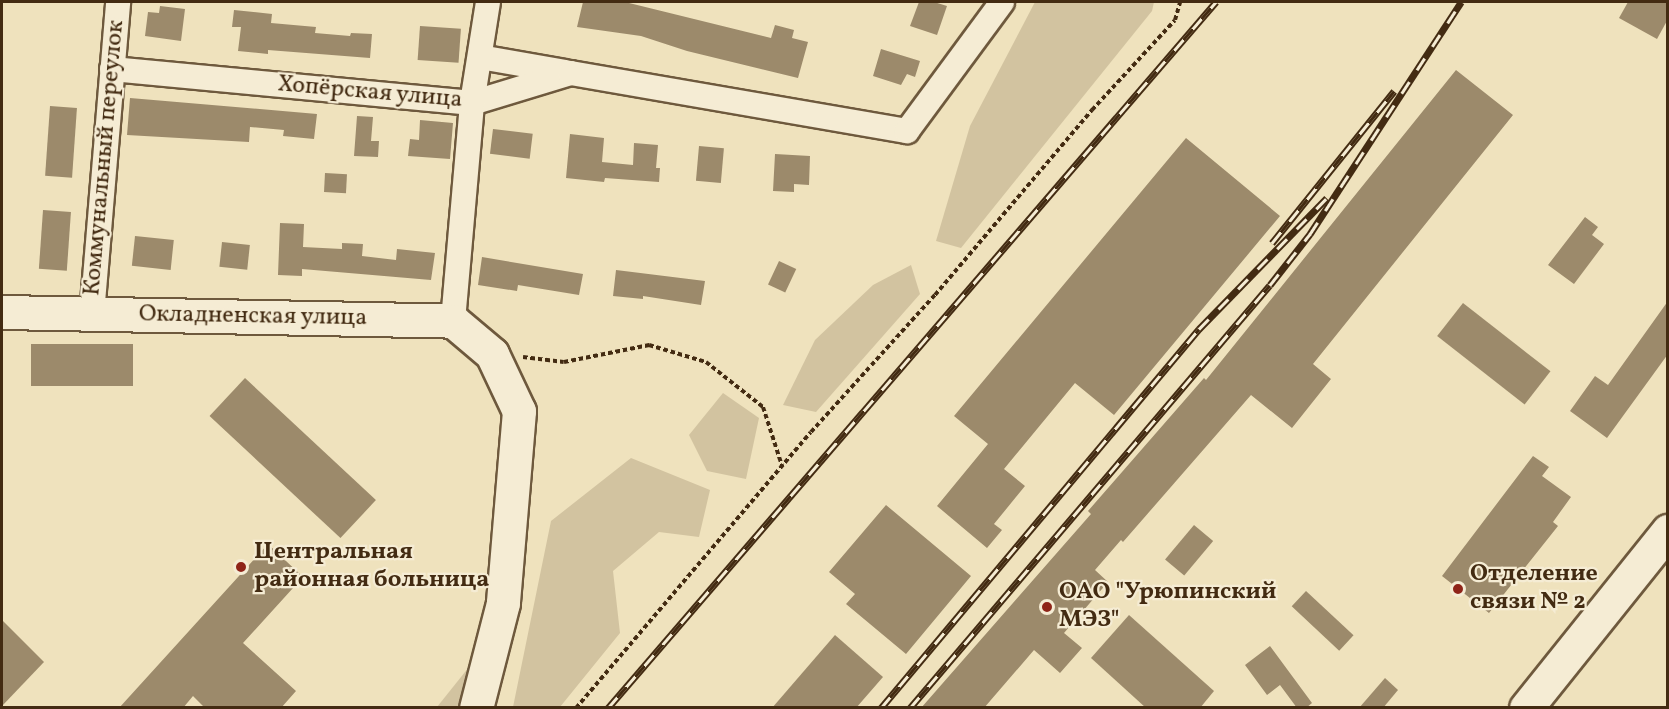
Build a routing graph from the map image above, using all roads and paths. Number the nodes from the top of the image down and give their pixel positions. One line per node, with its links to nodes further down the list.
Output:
1 (118, 2): 6 (street, Коммунальный переулок)
2 (488, 2): 5 (street)
3 (1002, 2): 7 (street, Хопёрская улица)
4 (1180, 2): 13 (path)
5 (480, 57): 7 (street); 8 (street)
6 (112, 69): 8 (street, Хопёрская улица); 10 (street, Коммунальный переулок)
7 (571, 73): 8 (street, Хопёрская улица)
8 (472, 103): 11 (street)
9 (2, 312): 10 (main road, Окладненская улица)
10 (92, 314): 11 (main road, Окладненская улица)
11 (453, 321): 12 (main road)
12 (492, 354): 13 (path); 15 (main road)
13 (782, 466): 16 (path)
14 (1668, 531): 17 (main road)
15 (476, 708)
16 (576, 708)
17 (1526, 708)

